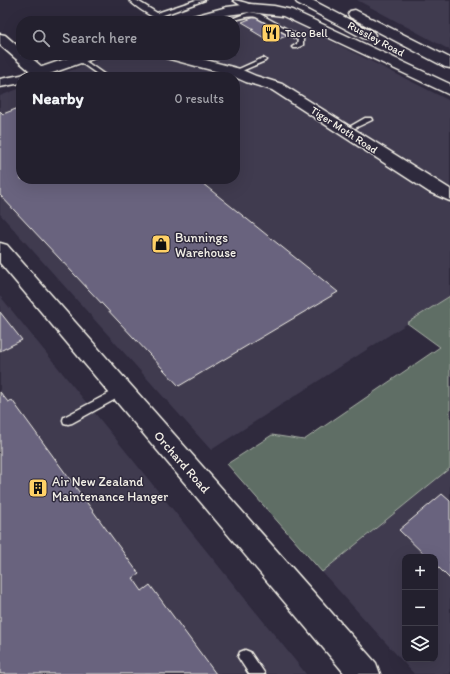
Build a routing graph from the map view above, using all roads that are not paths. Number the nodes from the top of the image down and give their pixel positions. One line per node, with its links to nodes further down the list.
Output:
1 (132, 0): 7 (lane)
2 (202, 0): 7 (lane)
3 (236, 0): 6 (lane)
4 (302, 0): 24 (main road, Russley Road)
5 (328, 0): 16 (main road, Russley Road)
6 (256, 8): 8 (main road); 28 (main road)
7 (155, 16)
8 (209, 16)
9 (240, 17): 11 (lane)
10 (0, 38): 17 (street)
11 (295, 47)
12 (75, 60): 18 (street)
13 (87, 60): 19 (lane)
14 (190, 60): 20 (street, Tiger Moth Road)
15 (263, 60): 20 (lane)
16 (450, 64)
17 (24, 72)
18 (41, 72)
19 (99, 72)
20 (236, 72)
21 (240, 72): 29 (street, Tiger Moth Road)
22 (240, 74): 30 (street, Tiger Moth Road)
23 (16, 79): 25 (street)
24 (450, 79)
25 (0, 83)
26 (16, 83): 27 (street)
27 (0, 89)
28 (450, 90)
29 (450, 188)
30 (450, 196)
31 (0, 250): 32 (main road, Orchard Road)
32 (121, 391): 33 (lane); 35 (main road, Orchard Road)
33 (68, 420)
34 (245, 657): 36 (lane)
35 (355, 669)
36 (258, 674)

